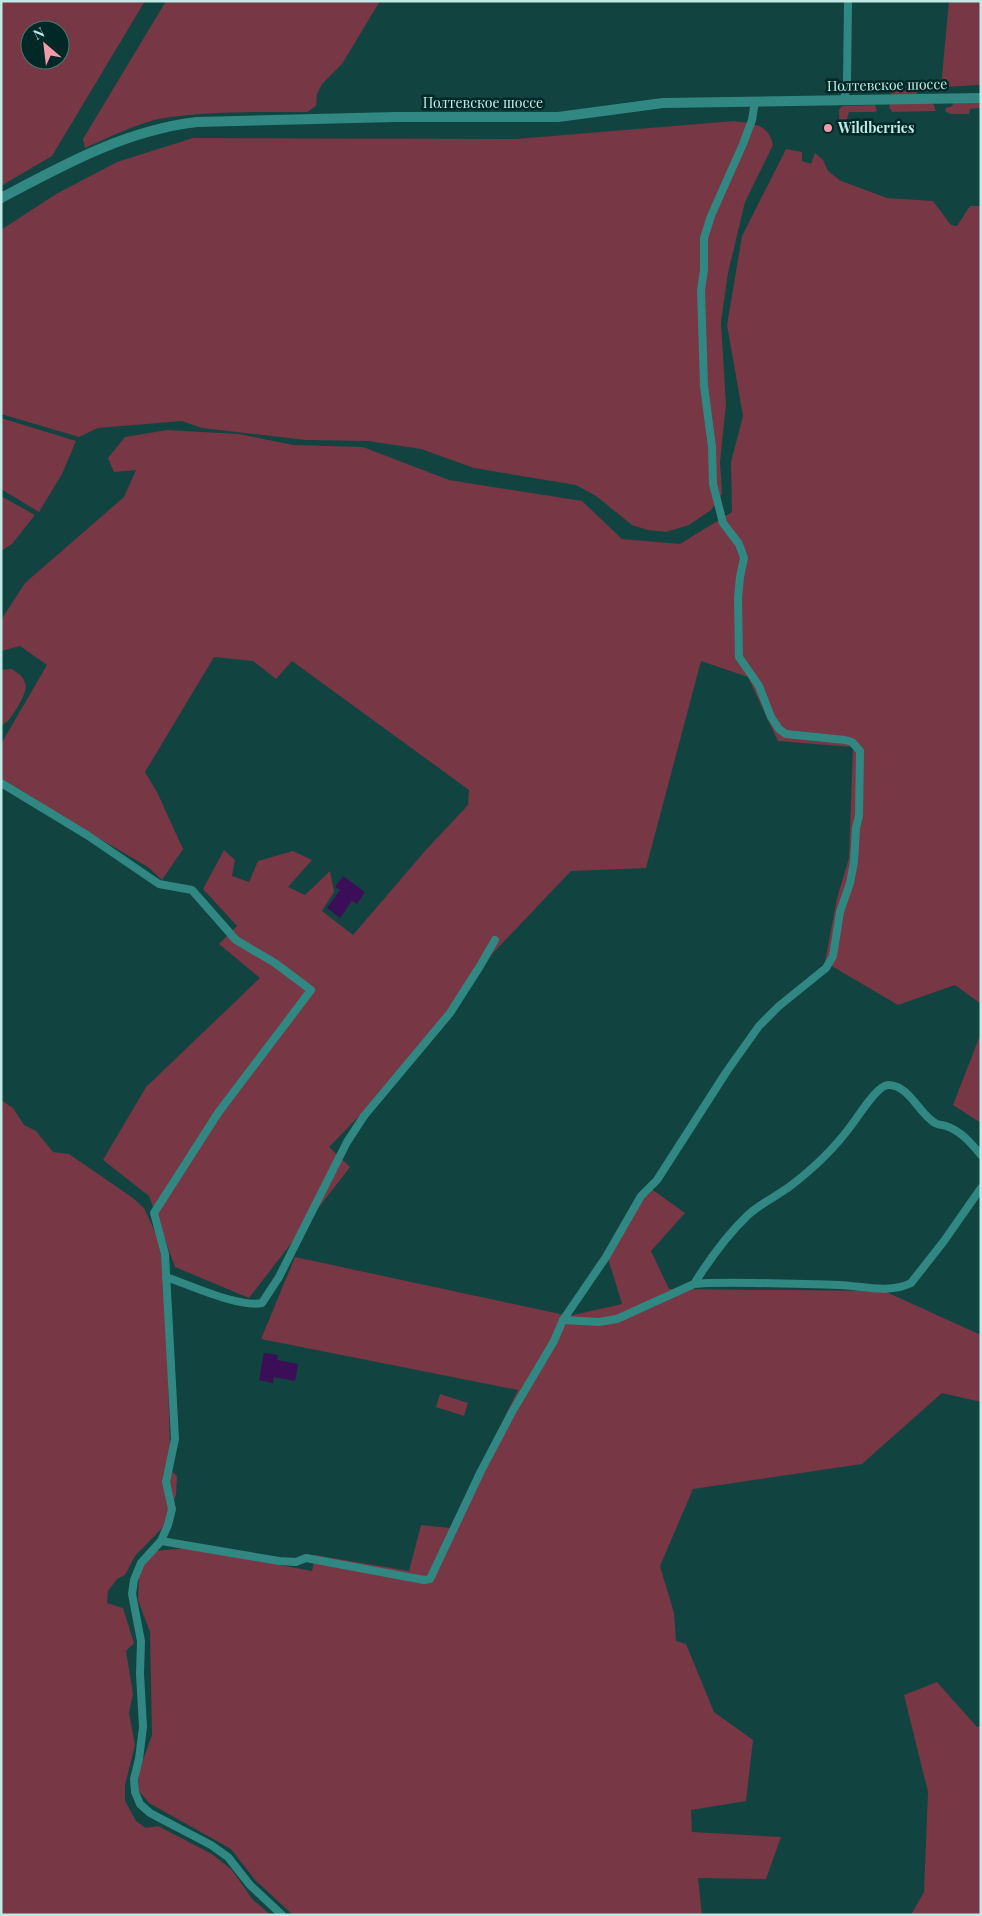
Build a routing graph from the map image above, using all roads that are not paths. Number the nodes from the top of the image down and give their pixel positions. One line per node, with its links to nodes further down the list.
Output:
1 (848, 1): 3 (street)
2 (981, 98): 3 (street, Полтевское шоссе)
3 (844, 100): 4 (street, Полтевское шоссе)
4 (755, 101): 5 (street, Полтевское шоссе); 12 (street)
5 (1, 198)
6 (1, 783): 10 (street)
7 (495, 940): 10 (street)
8 (981, 1155): 11 (street)
9 (981, 1188): 11 (street)
10 (166, 1277): 13 (street)
11 (694, 1284): 12 (street)
12 (563, 1320): 13 (street)
13 (161, 1541): 14 (street)
14 (282, 1915)

